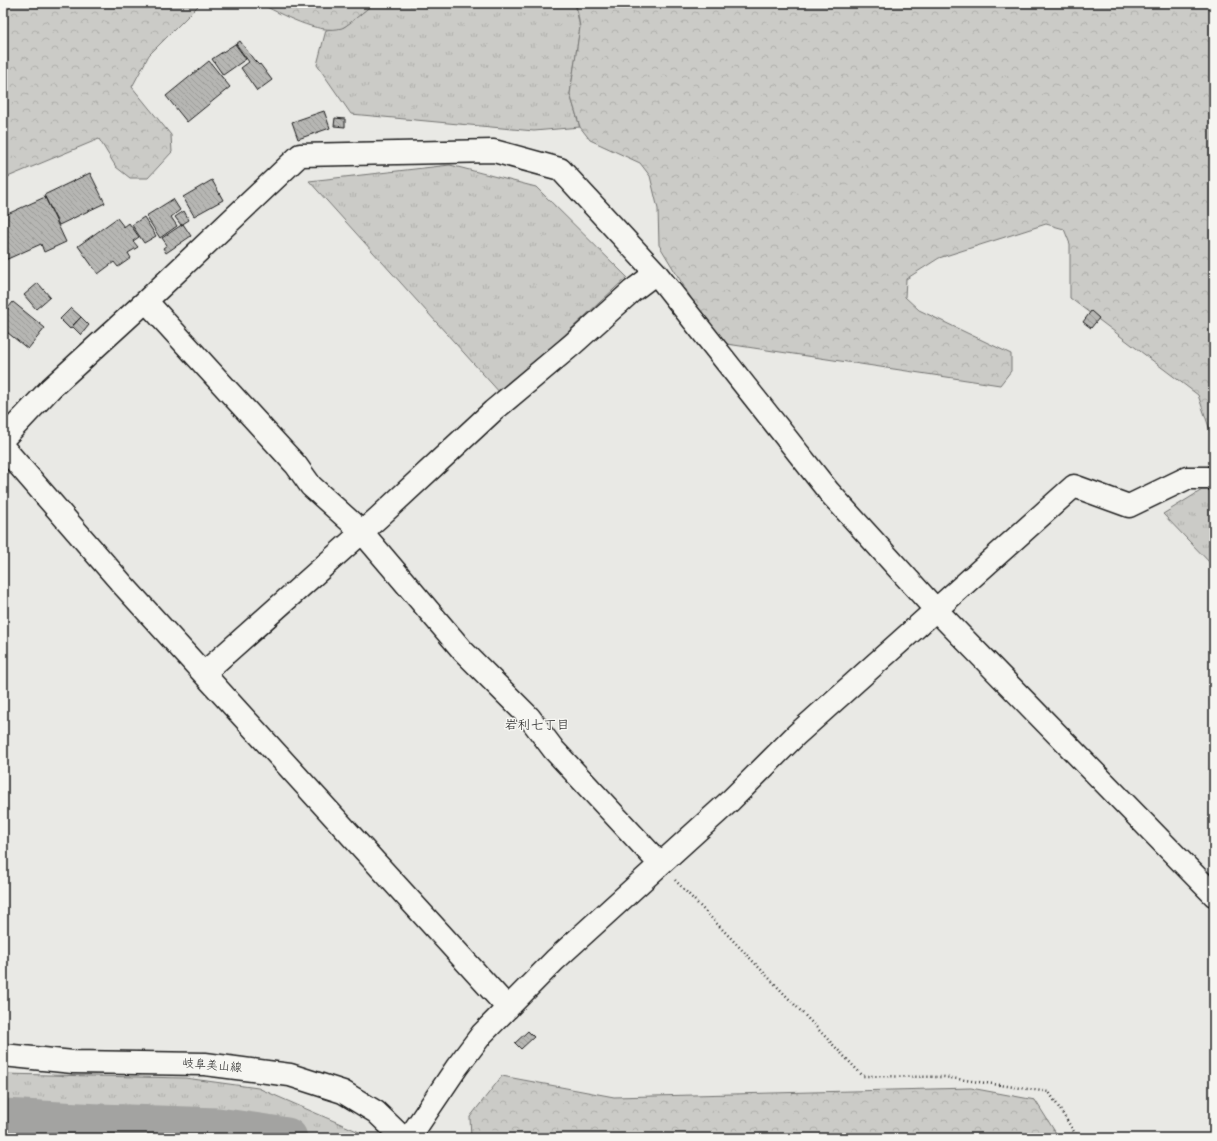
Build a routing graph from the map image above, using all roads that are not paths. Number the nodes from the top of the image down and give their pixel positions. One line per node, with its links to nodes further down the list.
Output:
1 (656, 273): 2 (street); 6 (street); 7 (street)
2 (146, 301): 3 (street); 6 (street)
3 (3, 439)
4 (3, 447): 8 (street)
5 (1214, 478): 7 (street)
6 (362, 532): 8 (street); 9 (street)
7 (936, 610): 9 (street); 10 (street)
8 (204, 672): 11 (street)
9 (660, 864): 11 (street)
10 (1214, 895)
11 (508, 1008): 14 (street)
12 (3, 1055): 13 (street, 岐阜美山線)
13 (403, 1138)
14 (409, 1138)

